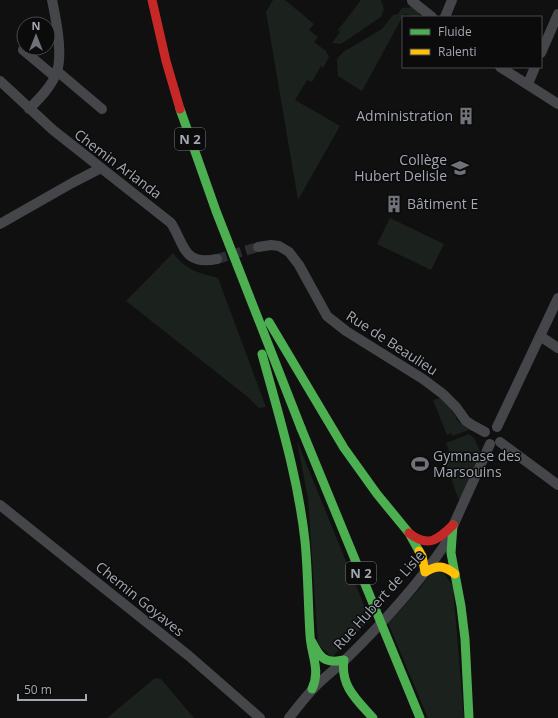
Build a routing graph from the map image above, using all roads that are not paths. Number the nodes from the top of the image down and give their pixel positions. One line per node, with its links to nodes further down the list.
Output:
1 (52, 0): 12 (street)
2 (152, 0): 22 (highway, N 2)
3 (452, 0): 7 (street)
4 (412, 1): 6 (street)
5 (558, 14): 8 (street)
6 (431, 16)
7 (446, 16)
8 (542, 51)
9 (31, 56): 12 (street)
10 (502, 68): 14 (street)
11 (535, 68): 14 (street)
12 (56, 74): 16 (street); 17 (street)
13 (0, 81): 16 (street, Chemin Arlanda)
14 (528, 84): 15 (street)
15 (558, 104)
16 (29, 109): 18 (street, Chemin Arlanda)
17 (102, 109)
18 (101, 168): 19 (street); 21 (street, Chemin Arlanda)
19 (0, 224)
20 (258, 247): 27 (street, Rue de Beaulieu)
21 (217, 259)
22 (240, 274): 32 (highway); 35 (highway); 42 (highway, N 2, bridge)
23 (558, 298): 24 (street)
24 (540, 336): 25 (street); 26 (street)
25 (558, 348)
26 (497, 428): 27 (street); 28 (street)
27 (485, 432): 28 (street)
28 (495, 443): 29 (street); 31 (street, Rue Hubert de Lisle)
29 (558, 485)
30 (0, 505): 39 (street, Chemin Goyaves)
31 (453, 525): 32 (highway); 33 (street, Rue Hubert de Lisle); 34 (highway)
32 (409, 533): 33 (highway)
33 (425, 572): 34 (highway); 36 (street, Rue Hubert de Lisle)
34 (455, 574): 43 (highway)
35 (310, 638): 36 (highway); 37 (highway)
36 (344, 660): 37 (street, Rue Hubert de Lisle); 38 (highway)
37 (312, 690): 38 (highway); 40 (street, Rue Hubert de Lisle)
38 (351, 691): 41 (highway)
39 (260, 718)
40 (289, 718)
41 (373, 718)
42 (420, 718)
43 (469, 718)

